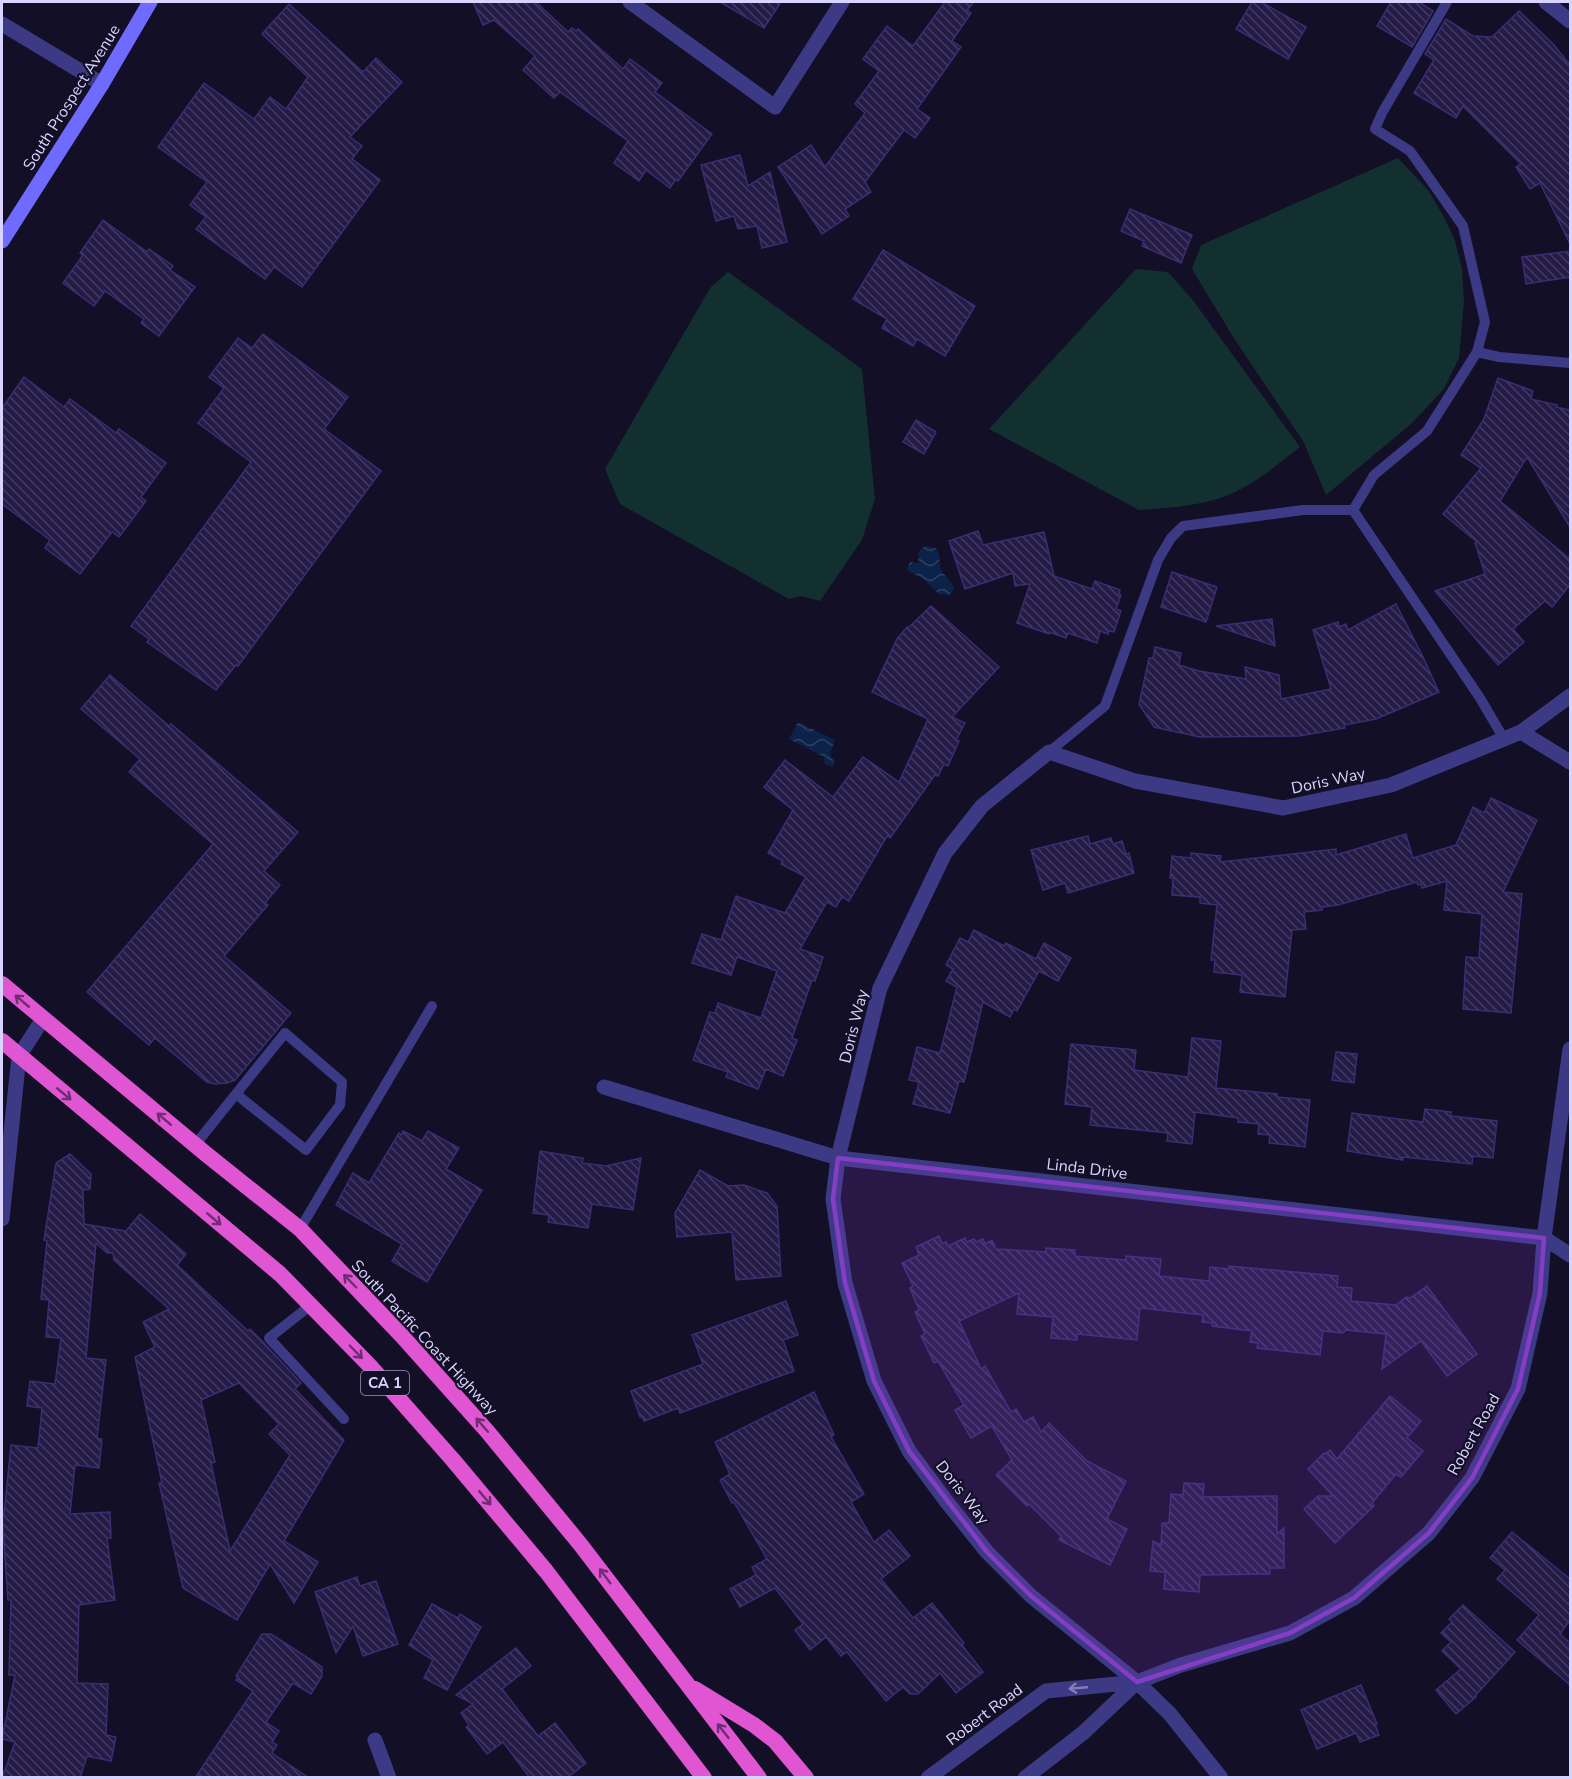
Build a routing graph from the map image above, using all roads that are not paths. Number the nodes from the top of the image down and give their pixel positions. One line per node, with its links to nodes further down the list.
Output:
1 (150, 2): 8 (main road, South Prospect Avenue)
2 (630, 2): 3 (street)
3 (842, 2)
4 (1447, 2): 10 (lane)
5 (1546, 2): 6 (street)
6 (1570, 21)
7 (2, 24): 8 (street)
8 (102, 84): 9 (main road, South Prospect Avenue)
9 (2, 241)
10 (1477, 352): 11 (lane); 12 (lane)
11 (1570, 363)
12 (1353, 510): 15 (lane); 16 (lane)
13 (1570, 696): 14 (street, Doris Way)
14 (1521, 732): 15 (street, Doris Way); 17 (street)
15 (1504, 739): 16 (street, Doris Way)
16 (1049, 752): 27 (street, Doris Way)
17 (1570, 762)
18 (2, 984): 20 (highway, South Pacific Coast Highway / CA 1, one-way to 18)
19 (432, 1006): 29 (lane)
20 (43, 1018): 23 (street); 26 (highway, South Pacific Coast Highway / CA 1, one-way to 20)
21 (2, 1041): 23 (highway, CA 1)
22 (1570, 1049): 30 (street, Robert Road)
23 (19, 1056): 28 (street); 32 (highway, CA 1, one-way to 32)
24 (604, 1087): 27 (street, Linda Drive)
25 (236, 1094): 25 (lane); 26 (lane)
26 (195, 1145): 29 (highway, South Pacific Coast Highway / CA 1)
27 (838, 1158): 30 (street, Linda Drive); 34 (street, Doris Way)
28 (2, 1219)
29 (300, 1229): 35 (highway, South Pacific Coast Highway / CA 1, one-way to 29)
30 (1544, 1238): 31 (street, Linda Drive); 34 (street, Robert Road)
31 (1570, 1254)
32 (311, 1305): 33 (lane); 38 (highway, CA 1, one-way to 38)
33 (344, 1419)
34 (1137, 1683): 41 (street, Robert Road, one-way to 41); 42 (street, Robert Road); 43 (street, Doris Way)
35 (687, 1685): 39 (highway, South Pacific Coast Highway / CA 1, one-way to 35); 40 (highway)
36 (375, 1740): 37 (street)
37 (389, 1778)
38 (704, 1778)
39 (759, 1778)
40 (806, 1778)
41 (928, 1778)
42 (1024, 1778)
43 (1221, 1778)

